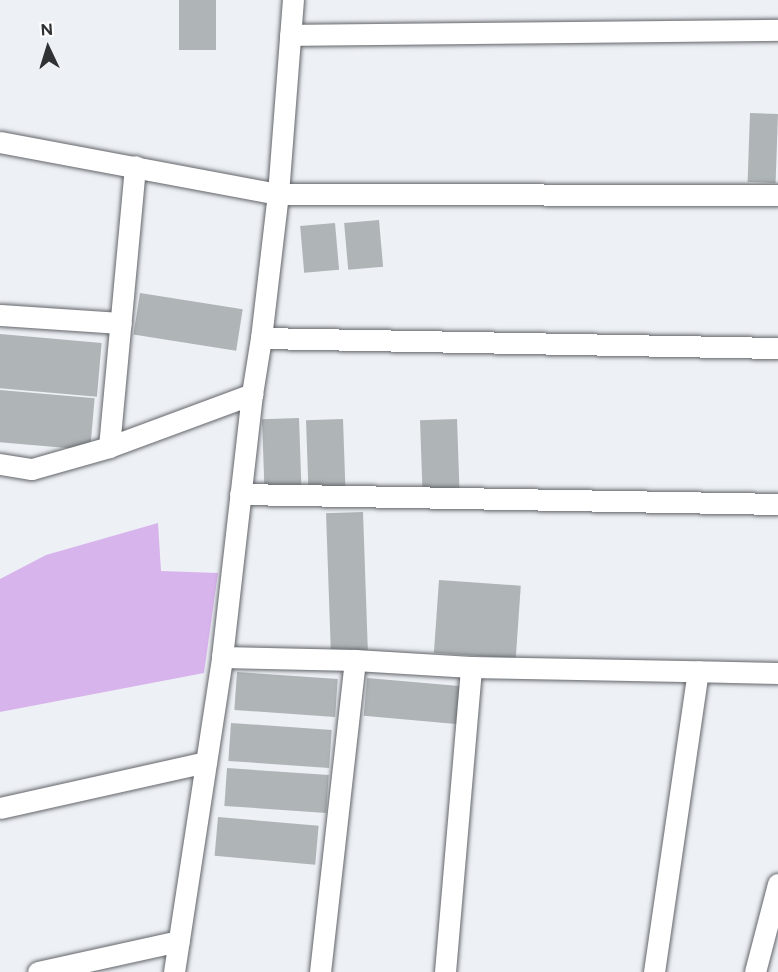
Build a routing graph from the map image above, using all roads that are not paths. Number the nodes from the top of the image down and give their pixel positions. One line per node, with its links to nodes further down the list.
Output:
1 (293, 0): 3 (street)
2 (778, 30): 3 (street)
3 (290, 35): 6 (street)
4 (0, 142): 5 (street)
5 (135, 166): 6 (street); 9 (street)
6 (278, 194): 7 (street); 10 (street)
7 (778, 195)
8 (0, 315): 9 (street)
9 (121, 323): 13 (street)
10 (261, 338): 11 (street); 12 (street)
11 (778, 348)
12 (252, 394): 13 (street); 15 (street)
13 (109, 447): 14 (street)
14 (0, 464)
15 (240, 494): 16 (street); 17 (street)
16 (778, 504)
17 (222, 657): 18 (street); 22 (street)
18 (355, 660): 19 (street); 28 (street)
19 (471, 667): 20 (street); 29 (street)
20 (698, 671): 21 (street); 30 (street)
21 (778, 673)
22 (206, 762): 23 (street); 25 (street)
23 (0, 808)
24 (778, 884): 31 (street)
25 (179, 941): 26 (street); 27 (street)
26 (38, 972)
27 (174, 972)
28 (320, 972)
29 (445, 972)
30 (654, 972)
31 (755, 972)

